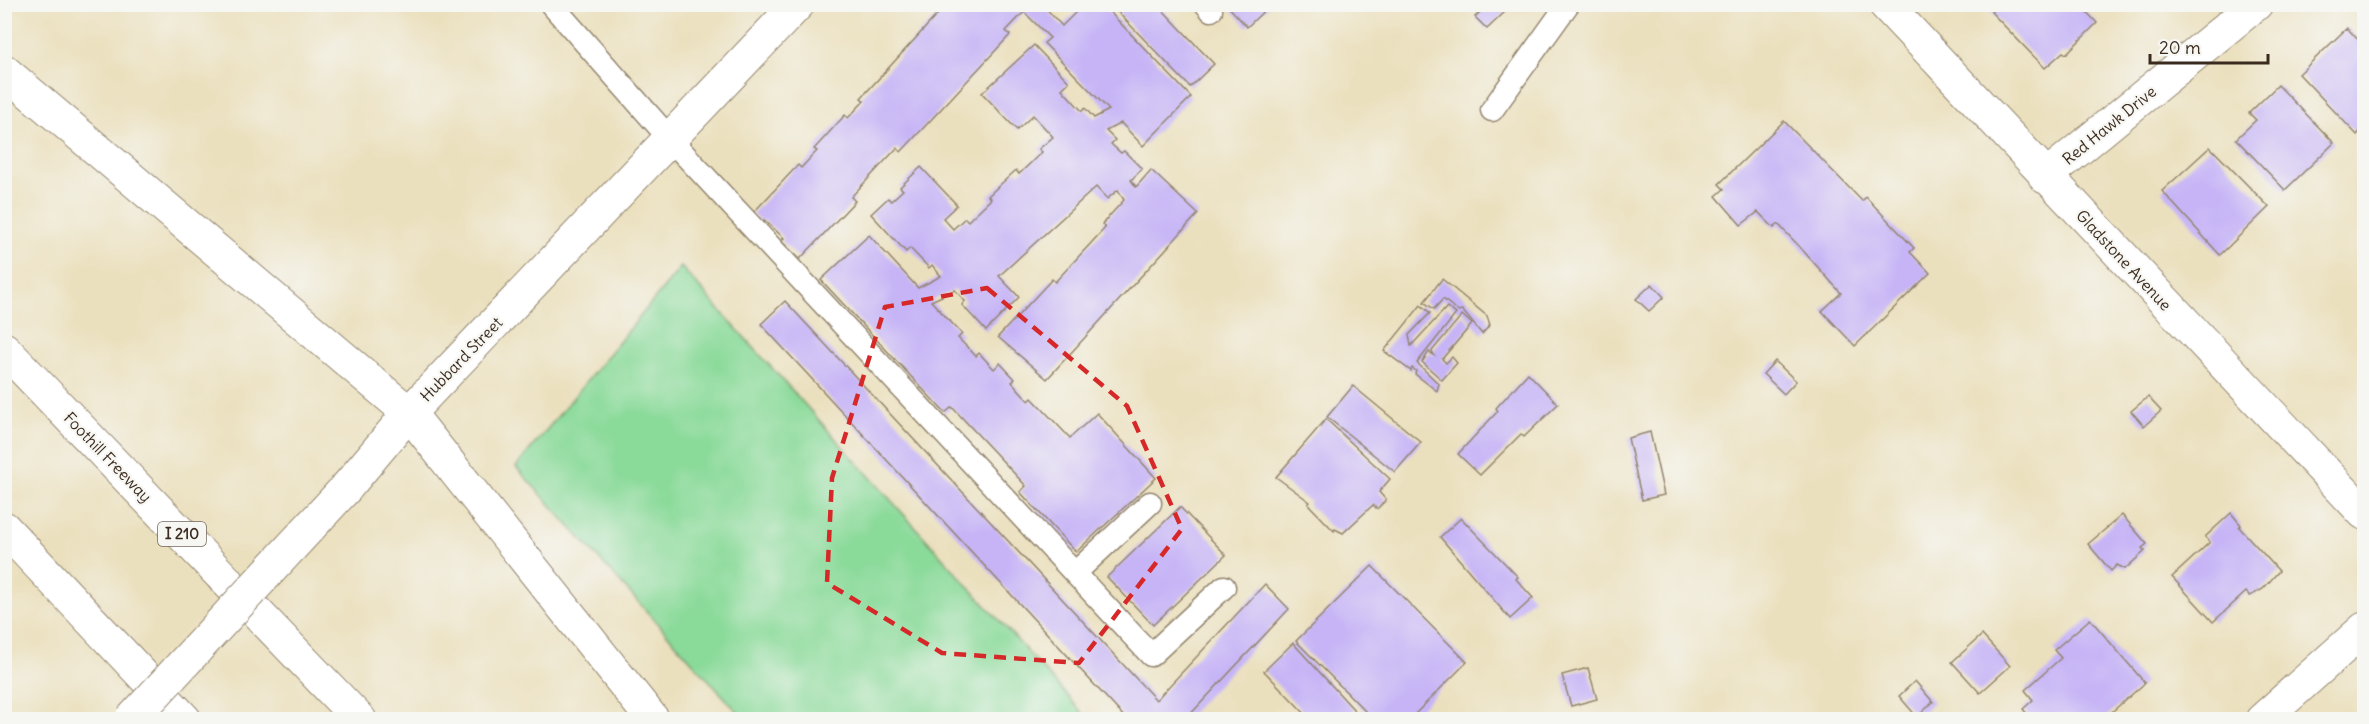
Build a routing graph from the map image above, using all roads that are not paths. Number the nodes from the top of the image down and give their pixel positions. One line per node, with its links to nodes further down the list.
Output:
1 (551, 4): 8 (lane)
2 (798, 4): 8 (main road, Hubbard Street)
3 (1568, 4): 7 (lane)
4 (1885, 4): 9 (main road, Gladstone Avenue)
5 (2256, 4): 9 (main road, Red Hawk Drive)
6 (4, 71): 11 (main road)
7 (1492, 110)
8 (670, 139): 11 (main road, Hubbard Street); 15 (lane)
9 (2045, 177): 13 (main road, Gladstone Avenue)
10 (4, 349): 20 (main road, Foothill Freeway / I 210)
11 (409, 413): 18 (main road, Hubbard Street, bridge); 21 (main road)
12 (1150, 503): 15 (lane)
13 (2364, 513)
14 (4, 528): 19 (main road)
15 (1075, 573): 16 (lane)
16 (1224, 586)
17 (2364, 629): 22 (main road)
18 (131, 720)
19 (184, 720)
20 (360, 720)
21 (653, 720)
22 (2262, 720)

